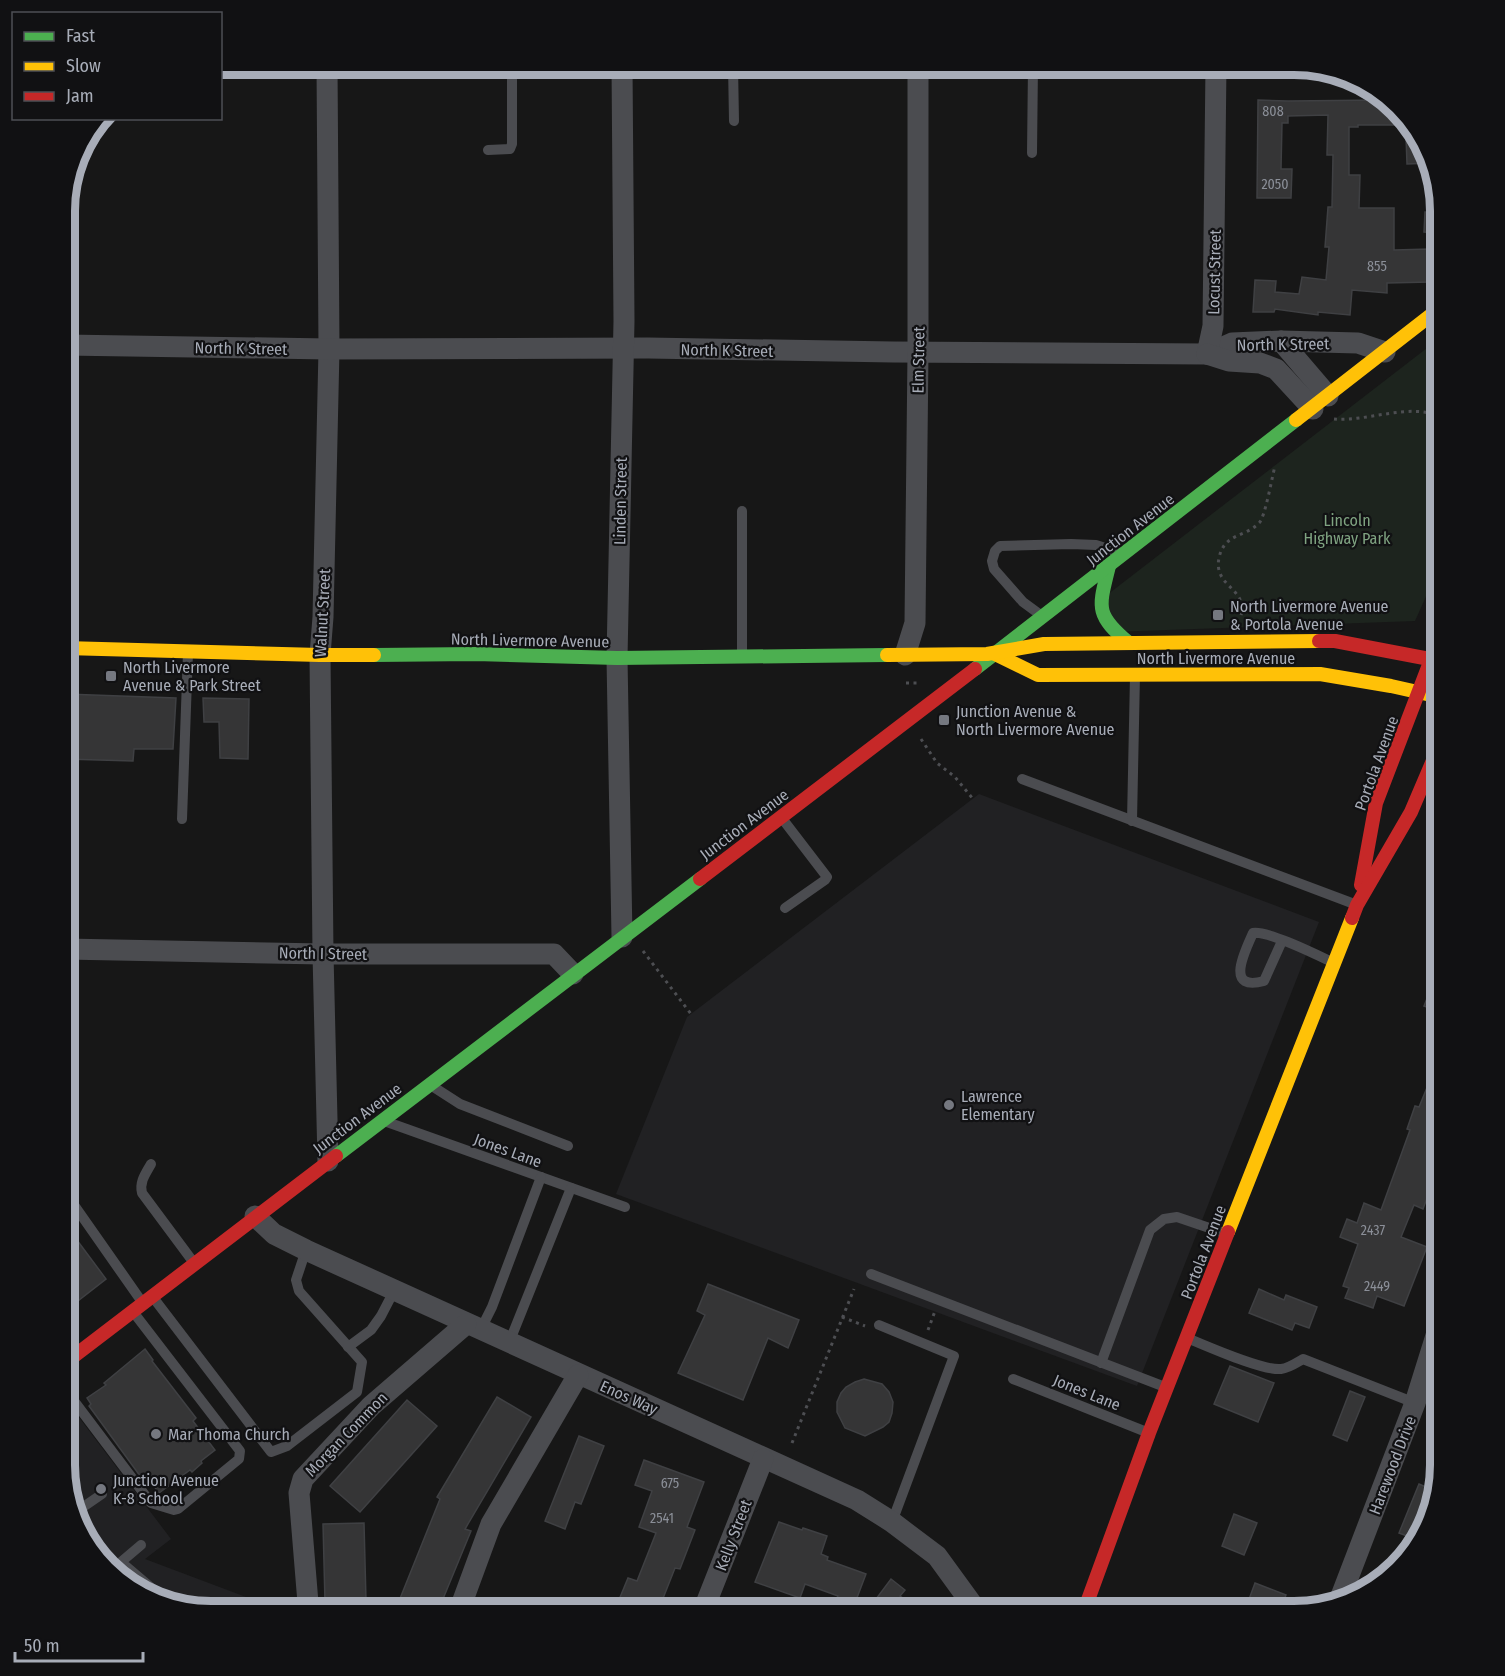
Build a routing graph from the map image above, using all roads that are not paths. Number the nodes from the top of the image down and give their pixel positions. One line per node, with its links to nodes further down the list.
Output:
1 (327, 75): 15 (street, Walnut Street)
2 (512, 75): 9 (lane)
3 (622, 75): 14 (street, Linden Street)
4 (733, 75): 8 (lane)
5 (918, 75): 16 (street, Elm Street)
6 (1033, 75): 10 (lane)
7 (1216, 75): 18 (street, Locust Street)
8 (734, 121)
9 (488, 150)
10 (1032, 153)
11 (1430, 316): 17 (main road, Junction Avenue)
12 (1281, 342): 17 (street, North K Street); 18 (street, North K Street); 19 (street)
13 (75, 345): 15 (street, North K Street)
14 (623, 348): 15 (street, North K Street); 16 (street, North K Street); 31 (street, Linden Street)
15 (328, 349): 28 (street, Walnut Street)
16 (918, 352): 18 (street, North K Street); 29 (street, Elm Street)
17 (1385, 352): 19 (main road, Junction Avenue)
18 (1207, 354): 19 (street)
19 (1320, 402): 21 (main road, Junction Avenue)
20 (742, 511): 30 (lane)
21 (1124, 554): 22 (main road, Junction Avenue); 23 (lane)
22 (1109, 566): 23 (main road, Junction Avenue); 24 (main road)
23 (1043, 617): 27 (main road, Junction Avenue)
24 (1129, 643): 27 (main road, North Livermore Avenue); 32 (main road, North Livermore Avenue)
25 (75, 648): 26 (main road, North Livermore Avenue)
26 (188, 652): 28 (main road, North Livermore Avenue); 40 (lane)
27 (995, 654): 29 (main road, North Livermore Avenue); 34 (main road, North Livermore Avenue); 39 (main road, Junction Avenue)
28 (320, 655): 31 (main road, North Livermore Avenue); 47 (street, Walnut Street)
29 (905, 655): 30 (main road, North Livermore Avenue)
30 (742, 657): 31 (main road, North Livermore Avenue)
31 (617, 658): 44 (street, Linden Street)
32 (1430, 659)
33 (1430, 673): 35 (main road, Portola Avenue)
34 (1135, 675): 35 (main road, North Livermore Avenue); 41 (lane)
35 (1420, 692): 36 (main road, North Livermore Avenue); 42 (main road, Portola Avenue)
36 (1430, 694)
37 (1430, 767): 42 (main road, Portola Avenue)
38 (1022, 779): 41 (lane)
39 (781, 817): 43 (lane); 44 (main road, Junction Avenue)
40 (182, 819)
41 (1132, 821): 42 (lane)
42 (1357, 905): 48 (main road, Portola Avenue)
43 (785, 908)
44 (622, 937): 49 (main road, Junction Avenue)
45 (1282, 941): 45 (lane); 48 (lane)
46 (75, 949): 47 (street, North I Street)
47 (323, 954): 49 (street, North I Street); 53 (street, Walnut Street)
48 (1334, 963): 60 (main road, Portola Avenue)
49 (573, 974): 50 (main road, Junction Avenue)
50 (429, 1084): 51 (main road, Junction Avenue); 52 (lane)
51 (381, 1120): 53 (main road, Junction Avenue); 55 (lane, Jones Lane)
52 (568, 1146)
53 (328, 1161): 59 (main road, Junction Avenue)
54 (151, 1164): 62 (lane)
55 (541, 1177): 56 (lane, Jones Lane); 67 (lane)
56 (571, 1188): 58 (lane, Jones Lane); 69 (lane)
57 (75, 1206): 65 (lane)
58 (625, 1207)
59 (255, 1216): 61 (street, Enos Way); 62 (main road, Junction Avenue)
60 (1228, 1235): 68 (main road, Portola Avenue); 73 (lane)
61 (306, 1250): 64 (street, Enos Way); 70 (lane)
62 (194, 1263): 65 (main road, Junction Avenue)
63 (871, 1274): 73 (lane)
64 (394, 1291): 67 (street, Enos Way); 70 (lane)
65 (142, 1303): 70 (lane); 71 (main road, Junction Avenue); 77 (lane)
66 (879, 1325): 83 (lane)
67 (473, 1327): 69 (street, Enos Way); 87 (street, Morgan Common)
68 (1187, 1338): 76 (main road, Portola Avenue); 78 (lane)
69 (509, 1343): 74 (street, Enos Way)
70 (348, 1347)
71 (75, 1355)
72 (1430, 1355): 78 (street, Harewood Drive)
73 (1101, 1363): 76 (lane)
74 (578, 1374): 80 (street, Enos Way); 88 (street)
75 (1013, 1379): 79 (lane, Jones Lane)
76 (1167, 1388): 79 (main road, Portola Avenue)
77 (75, 1403)
78 (1415, 1403): 86 (street, Harewood Drive)
79 (1149, 1434): 91 (main road, Portola Avenue)
80 (763, 1459): 83 (street, Enos Way); 89 (street, Kelly Street)
81 (102, 1494): 82 (lane)
82 (82, 1509)
83 (892, 1522): 90 (street, Enos Way)
84 (141, 1545): 85 (lane)
85 (149, 1586)
86 (1342, 1592)
87 (308, 1601)
88 (463, 1601)
89 (714, 1601)
90 (970, 1601)
91 (1088, 1601)

